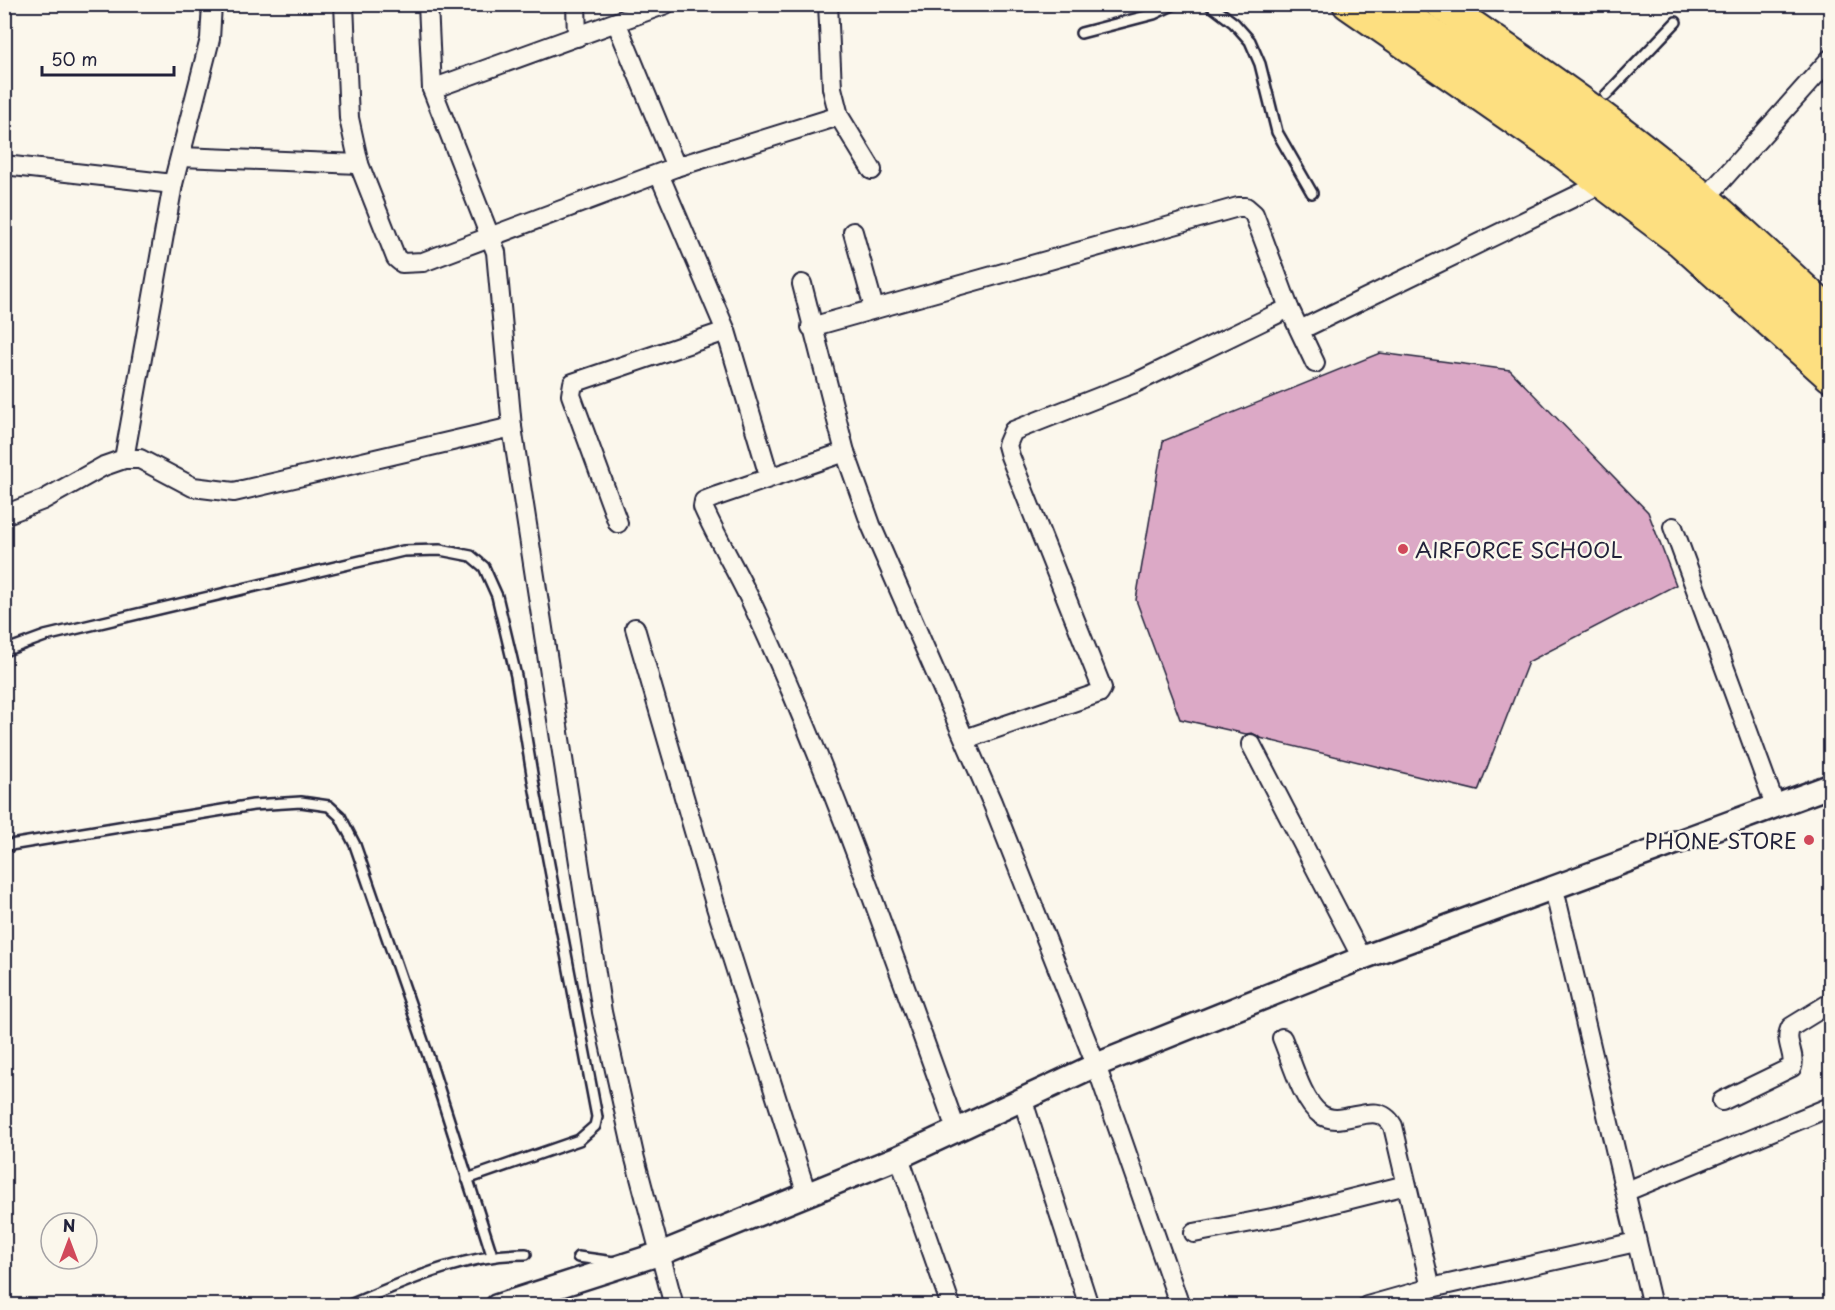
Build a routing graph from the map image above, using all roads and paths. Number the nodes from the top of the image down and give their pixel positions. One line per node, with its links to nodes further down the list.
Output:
1 (212, 4): 21 (street)
2 (344, 4): 22 (street)
3 (428, 4): 18 (street)
4 (576, 4): 16 (street)
5 (666, 4): 14 (street)
6 (828, 4): 20 (street)
7 (1175, 4): 15 (lane)
8 (1209, 4): 30 (lane)
9 (1348, 4): 27 (highway)
10 (1386, 4): 27 (highway)
11 (1441, 4): 29 (highway)
12 (1477, 4): 19 (highway)
13 (1676, 22): 19 (lane)
14 (617, 24): 16 (street); 24 (street)
15 (1081, 33)
16 (577, 37): 18 (street)
17 (1830, 59): 29 (street)
18 (432, 89): 33 (street)
19 (1606, 95): 29 (highway)
20 (839, 116): 24 (street); 25 (street)
21 (181, 157): 22 (street); 28 (street)
22 (359, 164): 33 (street)
23 (4, 165): 28 (street)
24 (676, 167): 26 (street)
25 (872, 170)
26 (659, 174): 33 (street); 42 (street)
27 (1615, 177): 31 (highway); 41 (street)
28 (173, 184): 48 (street)
29 (1711, 191): 34 (highway); 36 (highway)
30 (1312, 193)
31 (1656, 210): 34 (highway); 45 (highway)
32 (854, 232): 37 (street)
33 (491, 234): 46 (street)
34 (1757, 262): 39 (highway); 43 (highway)
35 (802, 284): 40 (street)
36 (1830, 285)
37 (874, 308): 38 (street); 40 (street)
38 (1290, 308): 41 (street); 55 (street)
39 (1830, 313)
40 (812, 327): 47 (street)
41 (1300, 330): 44 (street)
42 (726, 331): 49 (street); 51 (street)
43 (1830, 346)
44 (1316, 363)
45 (1830, 376)
46 (512, 428): 48 (street); 76 (street)
47 (845, 452): 49 (street); 55 (street)
48 (124, 459): 50 (street)
49 (769, 476): 68 (street)
50 (4, 515)
51 (618, 523)
52 (1673, 527): 58 (street)
53 (635, 628): 73 (street)
54 (4, 651): 70 (lane)
55 (965, 739): 64 (street)
56 (1251, 744): 61 (street)
57 (1830, 786): 58 (street)
58 (1775, 805): 60 (street)
59 (4, 846): 70 (lane)
60 (1554, 889): 61 (street); 72 (street)
61 (1362, 958): 64 (street)
62 (1830, 1003): 66 (street)
63 (1282, 1038): 71 (street)
64 (1096, 1065): 65 (street); 87 (street)
65 (1023, 1101): 68 (street); 86 (street)
66 (1722, 1101)
67 (1830, 1107): 72 (street)
68 (956, 1129): 69 (street)
69 (899, 1157): 73 (street); 85 (street)
70 (467, 1179): 78 (lane)
71 (1406, 1185): 74 (street); 81 (street)
72 (1627, 1191): 75 (street)
73 (807, 1195): 76 (street)
74 (1194, 1233)
75 (1636, 1242): 81 (street); 89 (street)
76 (662, 1253): 80 (street); 84 (street)
77 (526, 1254): 78 (lane)
78 (492, 1255): 82 (lane)
79 (578, 1257): 80 (lane)
80 (628, 1263): 83 (street)
81 (1431, 1288): 88 (street)
82 (347, 1305)
83 (497, 1305)
84 (674, 1305)
85 (951, 1305)
86 (1089, 1305)
87 (1180, 1305)
88 (1367, 1305)
89 (1652, 1305)

